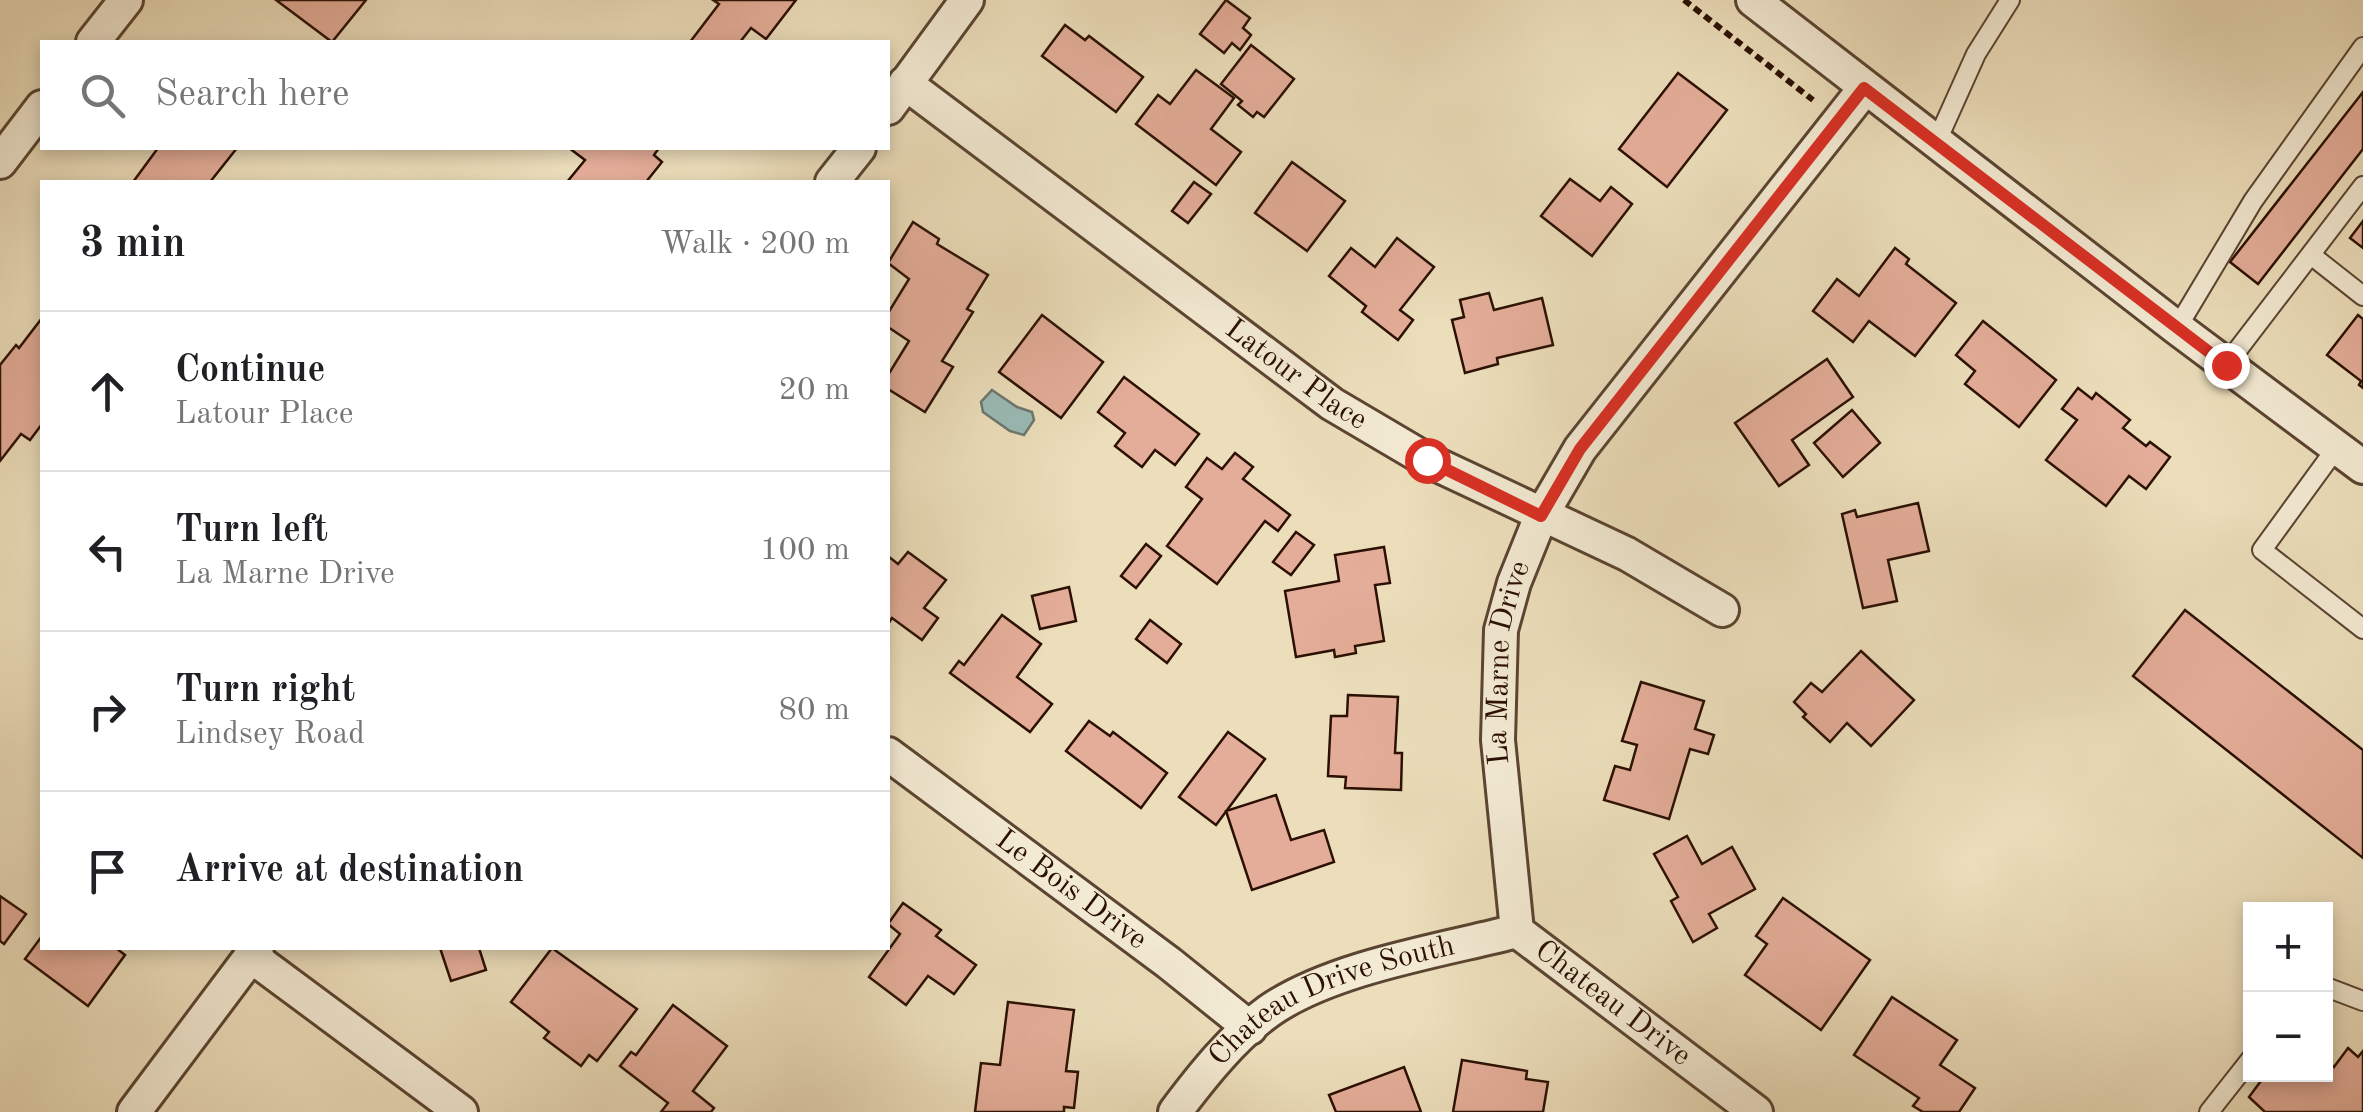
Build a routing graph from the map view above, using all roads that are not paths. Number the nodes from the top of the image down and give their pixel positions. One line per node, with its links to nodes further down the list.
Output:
1 (126, 0): 5 (street)
2 (967, 0): 8 (street)
3 (1753, 0): 7 (street)
4 (2010, 0): 10 (lane)
5 (95, 40)
6 (2363, 47): 17 (lane)
7 (1864, 88): 10 (street); 21 (street, La Marne Drive)
8 (896, 96): 21 (street, Latour Place)
9 (40, 110): 12 (street)
10 (1936, 143): 17 (street)
11 (857, 150): 13 (street)
12 (0, 162)
13 (834, 180)
14 (2363, 186): 15 (lane)
15 (2311, 255): 16 (lane); 18 (lane)
16 (2363, 296)
17 (2177, 328): 18 (street)
18 (2226, 365): 19 (street)
19 (2337, 447): 20 (street); 23 (lane)
20 (2363, 468)
21 (1541, 516): 22 (street, Latour Place); 25 (street, La Marne Drive)
22 (1722, 610)
23 (2363, 629)
24 (890, 755): 29 (street, Le Bois Drive)
25 (1518, 931): 29 (street, Chateau Drive South); 34 (street, Chateau Drive)
26 (254, 952): 31 (street); 32 (street)
27 (2333, 989): 28 (lane)
28 (2363, 1001)
29 (1250, 1028): 33 (street, Chateau Drive South)
30 (2243, 1069): 35 (lane)
31 (134, 1112)
32 (462, 1112)
33 (1175, 1112)
34 (1756, 1112)
35 (2209, 1112)

